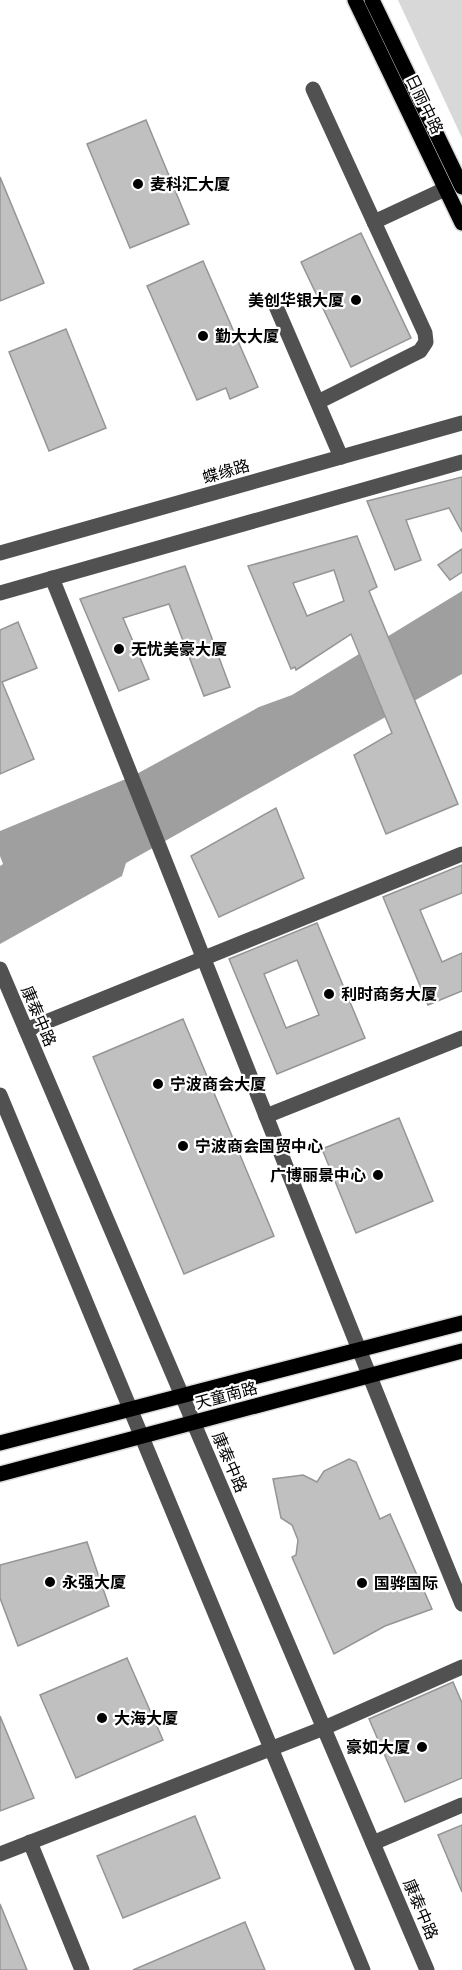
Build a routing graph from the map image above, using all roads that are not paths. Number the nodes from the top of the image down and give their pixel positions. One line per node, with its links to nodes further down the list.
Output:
1 (355, 0): 5 (main road, 日丽中路)
2 (372, 0): 4 (main road, 日丽中路)
3 (314, 89): 6 (street)
4 (462, 187)
5 (445, 189): 6 (street); 7 (main road, 日丽中路)
6 (374, 222): 9 (street)
7 (462, 224)
8 (275, 304): 9 (street)
9 (318, 402): 11 (street)
10 (462, 423): 11 (street, 蝶缘路)
11 (341, 457): 13 (street, 蝶缘路)
12 (462, 462): 14 (street)
13 (0, 554)
14 (52, 578): 15 (street); 17 (street)
15 (0, 593)
16 (462, 854): 17 (street)
17 (205, 960): 19 (street); 22 (street)
18 (0, 969): 19 (street, 康泰中路)
19 (26, 1030): 27 (street, 康泰中路)
20 (462, 1038): 22 (street)
21 (0, 1095): 28 (street)
22 (266, 1116): 24 (street)
23 (462, 1323): 24 (main road, 天童南路)
24 (358, 1350): 26 (street); 27 (main road, 天童南路)
25 (462, 1351): 26 (main road, 天童南路)
26 (368, 1375): 29 (main road, 天童南路); 33 (street)
27 (182, 1395): 28 (main road, 天童南路); 29 (street, 康泰中路)
28 (130, 1408): 30 (street); 31 (main road, 天童南路)
29 (194, 1422): 30 (main road, 天童南路); 35 (street, 康泰中路)
30 (142, 1436): 32 (main road, 天童南路); 36 (street)
31 (0, 1443)
32 (0, 1474)
33 (462, 1604)
34 (462, 1667): 35 (street)
35 (324, 1728): 36 (street); 39 (street, 康泰中路)
36 (271, 1748): 38 (street); 42 (street)
37 (462, 1805): 39 (street)
38 (30, 1842): 40 (street); 41 (street)
39 (373, 1843): 43 (street, 康泰中路)
40 (0, 1854)
41 (82, 1970)
42 (363, 1970)
43 (427, 1970)

